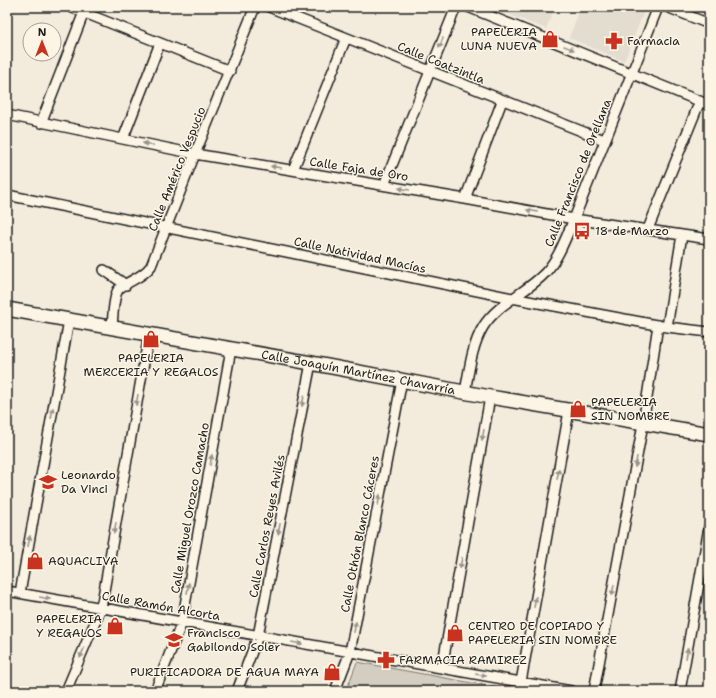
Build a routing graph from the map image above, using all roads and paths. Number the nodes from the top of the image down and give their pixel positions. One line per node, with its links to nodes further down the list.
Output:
1 (70, 7): 8 (street)
2 (255, 7): 12 (street, Calle Américo Vespucio)
3 (269, 7): 10 (street, Calle Coatzintla)
4 (456, 7): 13 (street, one-way to 13)
5 (468, 7): 14 (street, one-way to 14)
6 (658, 7): 14 (street, Calle Francisco de Orellana)
7 (667, 7): 9 (street)
8 (85, 10): 11 (street); 19 (street)
9 (709, 24)
10 (346, 38): 13 (street, Calle Coatzintla); 23 (street)
11 (160, 43): 12 (street); 20 (street)
12 (230, 71): 22 (street, Calle Américo Vespucio)
13 (430, 72): 15 (street, Calle Coatzintla); 24 (street)
14 (632, 74): 16 (street); 21 (street, Calle Francisco de Orellana)
15 (502, 101): 21 (street, Calle Coatzintla); 26 (street)
16 (700, 101): 17 (street); 29 (street)
17 (709, 105)
18 (7, 115): 19 (street, Calle Faja de Oro)
19 (41, 123): 20 (street, Calle Faja de Oro)
20 (123, 139): 22 (street, Calle Faja de Oro, one-way to 20)
21 (604, 140): 27 (street, Calle Francisco de Orellana)
22 (195, 154): 23 (street, Calle Faja de Oro, one-way to 22); 28 (street, Calle Américo Vespucio)
23 (293, 170): 24 (street, Calle Faja de Oro)
24 (384, 185): 26 (street, Calle Faja de Oro, one-way to 24)
25 (7, 196): 28 (street, Calle Natividad Macías)
26 (465, 199): 27 (street, Calle Faja de Oro, one-way to 26)
27 (574, 218): 29 (street, Calle Faja de Oro); 34 (street, Calle Francisco de Orellana)
28 (166, 228): 33 (street, Calle Américo Vespucio); 34 (street, Calle Natividad Macías)
29 (648, 229): 30 (street, Calle Faja de Oro)
30 (682, 234): 31 (street, Calle Faja de Oro); 37 (street)
31 (709, 239)
32 (104, 270): 33 (street)
33 (126, 285): 38 (street, Calle Américo Vespucio)
34 (512, 298): 37 (street, Calle Natividad Macías); 44 (street, Calle Francisco de Orellana)
35 (7, 309): 36 (street, Calle Joaquín Martínez Chavarría)
36 (69, 320): 38 (street, Calle Joaquín Martínez Chavarría); 51 (street, one-way to 36)
37 (663, 326): 39 (street, Calle Natividad Macías); 47 (street)
38 (112, 328): 40 (street, Calle Joaquín Martínez Chavarría)
39 (709, 332)
40 (149, 334): 41 (street, Calle Joaquín Martínez Chavarría); 52 (street, one-way to 52)
41 (231, 349): 42 (street, Calle Joaquín Martínez Chavarría); 53 (street, Calle Miguel Orozco Camacho, one-way to 41)
42 (310, 363): 43 (street, Calle Joaquín Martínez Chavarría); 54 (street, Calle Carlos Reyes Avilés, one-way to 54)
43 (402, 380): 44 (street, Calle Joaquín Martínez Chavarría); 55 (street, Calle Othón Blanco Cáceres, one-way to 43)
44 (465, 392): 45 (street, Calle Joaquín Martínez Chavarría)
45 (490, 397): 46 (street, Calle Joaquín Martínez Chavarría); 56 (street, one-way to 56)
46 (570, 411): 47 (street, Calle Joaquín Martínez Chavarría); 57 (street, one-way to 46)
47 (643, 424): 48 (street, Calle Joaquín Martínez Chavarría); 63 (street, one-way to 63)
48 (709, 434)
49 (709, 527): 64 (street, one-way to 49)
50 (7, 591): 51 (street, Calle Ramón Alcorta)
51 (20, 593): 52 (street, Calle Ramón Alcorta, one-way to 52)
52 (101, 608): 53 (street, Calle Ramón Alcorta); 58 (street, one-way to 58)
53 (182, 622): 54 (street, Calle Ramón Alcorta); 59 (street, Calle Miguel Orozco Camacho)
54 (258, 636): 55 (street, Calle Ramón Alcorta, one-way to 55); 60 (street, Calle Carlos Reyes Avilés)
55 (350, 652): 56 (street, Calle Ramón Alcorta); 61 (street, Calle Othón Blanco Cáceres)
56 (442, 668): 57 (street, Calle Ramón Alcorta, one-way to 57)
57 (521, 682): 62 (street, Calle Ramón Alcorta)
58 (66, 691)
59 (155, 691)
60 (236, 691)
61 (335, 691)
62 (571, 691)
63 (594, 691)
64 (680, 691)

